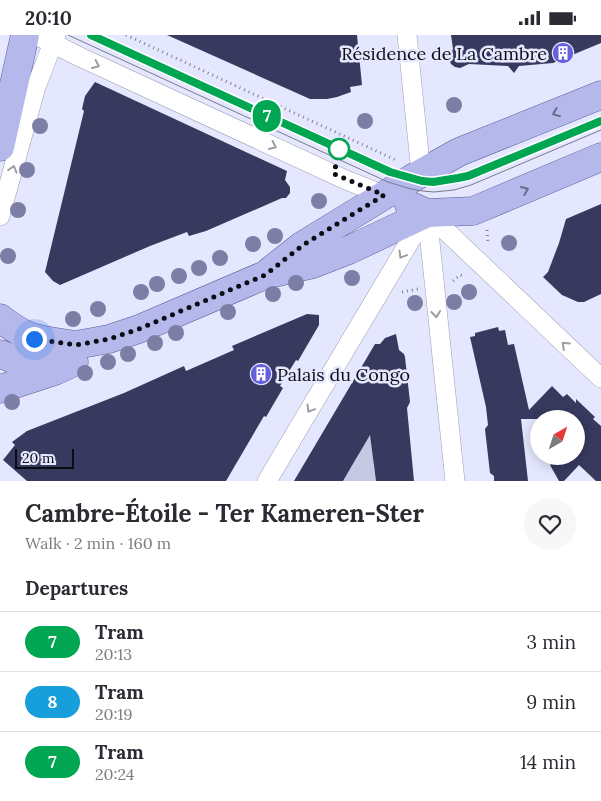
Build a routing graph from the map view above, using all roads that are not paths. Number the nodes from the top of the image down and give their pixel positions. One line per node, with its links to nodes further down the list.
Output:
1 (25, 35): 5 (main road)
2 (407, 35): 7 (street)
3 (48, 38): 8 (street, one-way to 8); 10 (street, one-way to 3)
4 (601, 95): 7 (main road, one-way to 7)
5 (0, 147)
6 (601, 157): 9 (main road, one-way to 6)
7 (421, 173): 8 (main road); 9 (main road)
8 (384, 195): 9 (main road); 11 (main road)
9 (426, 213): 11 (main road); 16 (street, one-way to 9); 18 (street, one-way to 18); 19 (street, one-way to 19)
10 (0, 215)
11 (265, 275): 13 (main road)
12 (0, 318): 14 (main road)
13 (109, 339): 14 (main road); 17 (main road)
14 (76, 345): 15 (main road)
15 (0, 354)
16 (601, 378)
17 (0, 389)
18 (267, 481)
19 (455, 481)

